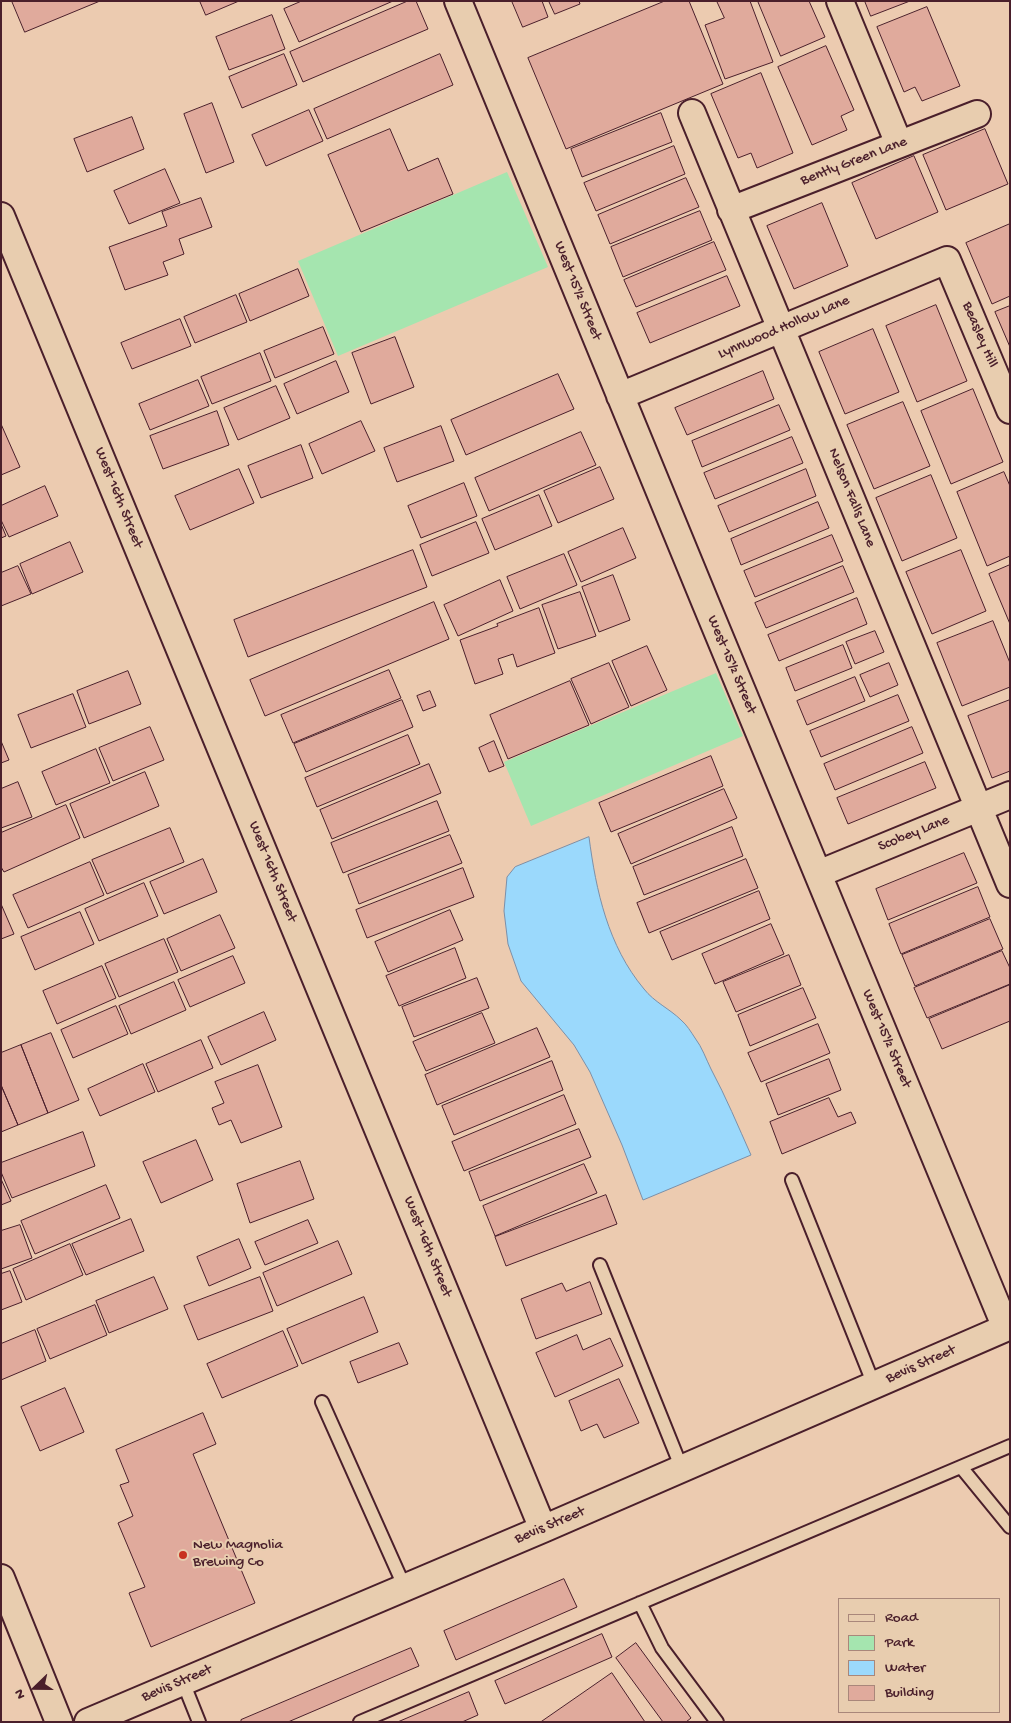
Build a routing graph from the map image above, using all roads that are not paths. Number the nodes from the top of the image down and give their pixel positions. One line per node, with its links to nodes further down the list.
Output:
1 (458, 1): 10 (street, West 15½ Street)
2 (840, 1): 5 (street)
3 (692, 113): 6 (street, Nelson Falls Lane)
4 (977, 114): 5 (street, Bently Green Lane)
5 (899, 144): 6 (street, Bently Green Lane)
6 (732, 210): 9 (street, Nelson Falls Lane)
7 (1, 216): 25 (street, West 16th Street)
8 (947, 260): 9 (street, Lynnwood Hollow Lane); 11 (street, Beasley Hill)
9 (781, 329): 10 (street, Lynnwood Hollow Lane); 13 (street, Nelson Falls Lane)
10 (620, 396): 14 (street, West 15½ Street)
11 (1010, 410)
12 (1010, 795): 13 (street, Scobey Lane)
13 (978, 808): 14 (street, Scobey Lane); 15 (street, Nelson Falls Lane)
14 (818, 874): 18 (street, West 15½ Street)
15 (1010, 884)
16 (792, 1180): 19 (lane)
17 (600, 1265): 23 (lane)
18 (1008, 1327): 19 (street, Bevis Street)
19 (874, 1385): 23 (street, Bevis Street)
20 (322, 1402): 27 (lane)
21 (1010, 1446): 22 (lane)
22 (961, 1467): 24 (lane); 28 (lane)
23 (682, 1469): 25 (street, Bevis Street)
24 (1010, 1527)
25 (543, 1529): 27 (street, Bevis Street)
26 (1, 1578): 30 (street)
27 (405, 1588): 29 (street, Bevis Street)
28 (640, 1603): 33 (lane); 34 (lane)
29 (183, 1682): 31 (street, Bevis Street); 32 (lane)
30 (59, 1722)
31 (88, 1722)
32 (200, 1722)
33 (360, 1722)
34 (717, 1722)

